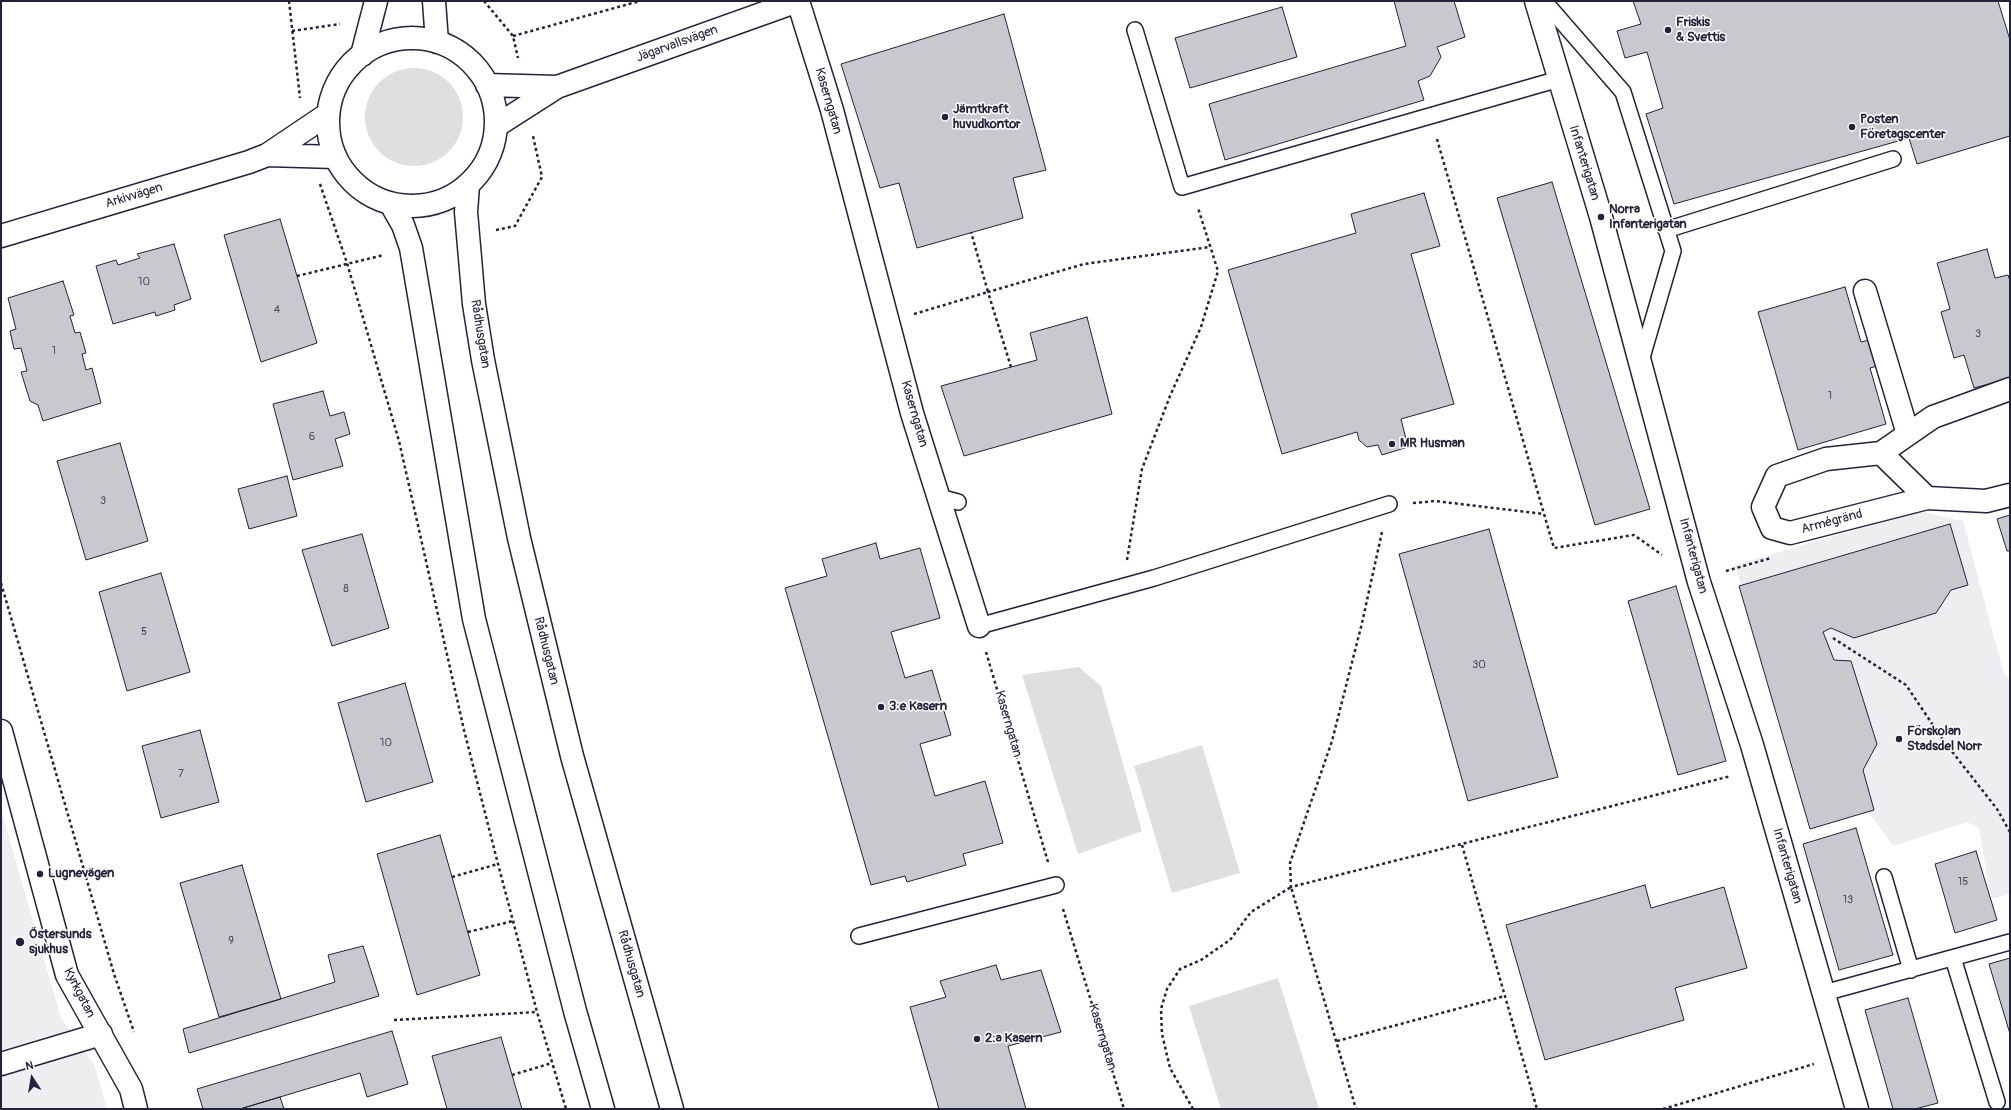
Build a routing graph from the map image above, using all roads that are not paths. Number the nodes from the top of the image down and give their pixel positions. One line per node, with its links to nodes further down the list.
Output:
1 (376, 1): 8 (street)
2 (434, 1): 7 (street)
3 (798, 1): 11 (street, Jägarvallsvägen); 29 (street, Kaserngatan)
4 (1536, 1): 9 (street, Infanterigatan)
5 (1544, 1): 19 (lane)
6 (1135, 30): 9 (lane)
7 (437, 42): 8 (street); 10 (street)
8 (362, 55): 12 (street)
9 (1559, 79): 22 (street, Infanterigatan)
10 (487, 85): 11 (street, Jägarvallsvägen); 13 (street)
11 (557, 87): 13 (street, Jägarvallsvägen)
12 (328, 114): 14 (street, Arkivvägen); 15 (street)
13 (496, 126): 17 (street)
14 (267, 155): 15 (street, Arkivvägen); 20 (street, Arkivvägen)
15 (335, 157): 18 (street)
16 (1893, 159): 19 (lane)
17 (468, 184): 18 (street); 43 (street, Rådhusgatan)
18 (391, 204): 42 (street)
19 (1666, 230): 22 (lane)
20 (1, 236)
21 (1865, 291): 24 (street)
22 (1640, 361): 37 (street, Infanterigatan)
23 (2010, 389): 24 (street)
24 (1908, 434): 25 (street)
25 (1881, 454): 27 (street); 27 (street, Armégränd)
26 (2010, 494): 27 (street, Armégränd)
27 (1927, 498)
28 (1389, 504): 29 (lane)
29 (979, 626)
30 (1, 731): 38 (street, Kyrkgatan)
31 (1884, 877): 36 (lane)
32 (1056, 885): 33 (lane)
33 (859, 936)
34 (2010, 942): 35 (lane)
35 (1953, 958): 36 (lane); 40 (lane)
36 (1911, 970): 37 (lane)
37 (1824, 993): 44 (street, Infanterigatan)
38 (101, 1034): 39 (street); 41 (street, Kyrkgatan)
39 (1, 1064)
40 (1997, 1102)
41 (136, 1109)
42 (603, 1109)
43 (672, 1109)
44 (1857, 1109)

